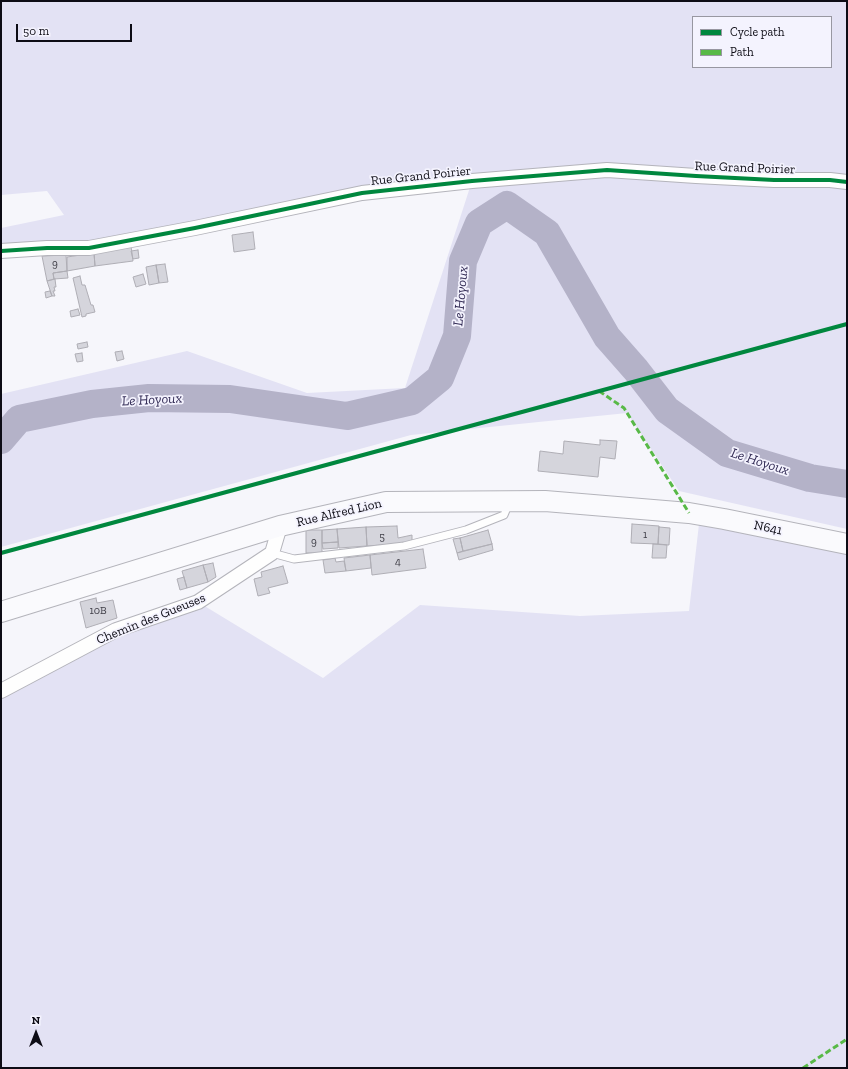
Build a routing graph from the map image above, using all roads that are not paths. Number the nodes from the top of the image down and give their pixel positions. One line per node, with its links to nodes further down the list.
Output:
1 (847, 182): 2 (street, Rue Grand Poirier)
2 (1, 251)
3 (510, 502): 4 (main road, Rue Alfred Lion / N641); 5 (main road, Rue Alfred Lion / N641); 7 (lane)
4 (689, 514): 6 (main road, N641 / N641)
5 (280, 526): 7 (street); 8 (main road, Rue Alfred Lion / N641)
6 (847, 544)
7 (272, 553): 9 (street, Chemin des Gueuses)
8 (1, 612)
9 (1, 691)

